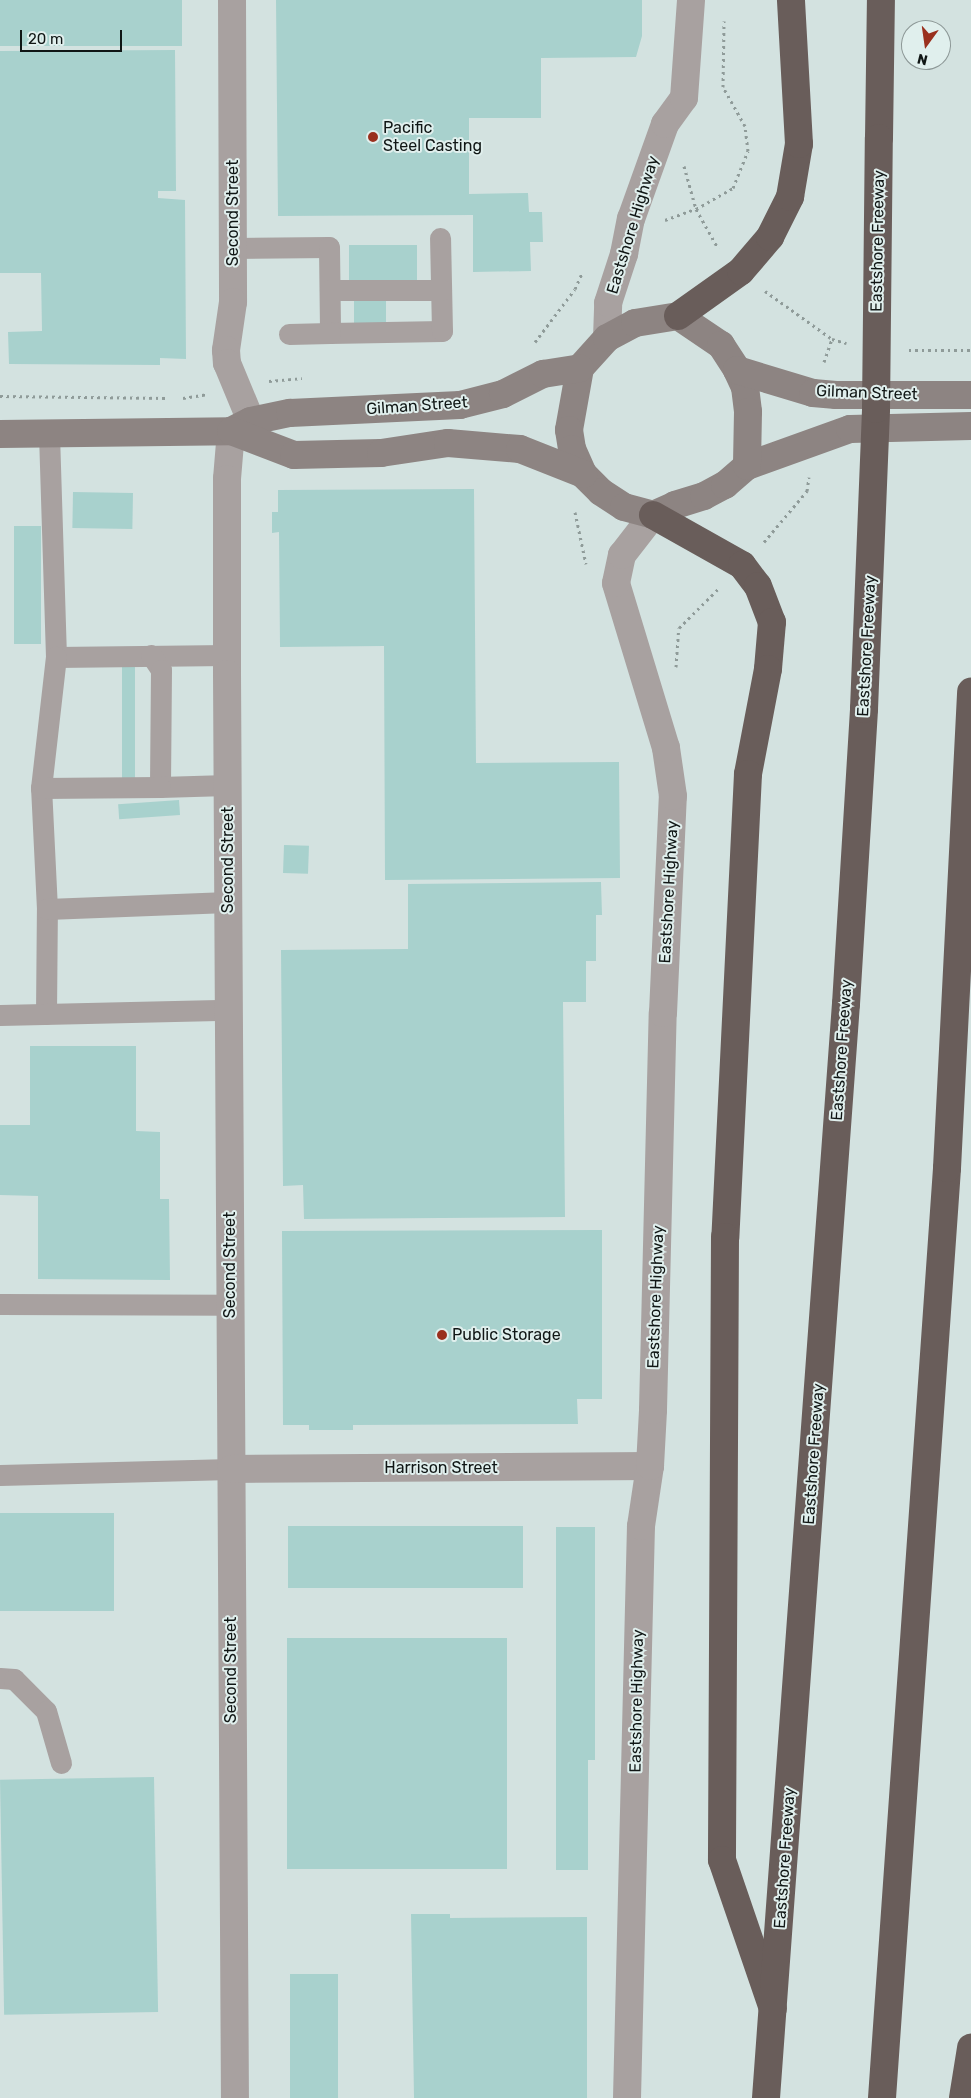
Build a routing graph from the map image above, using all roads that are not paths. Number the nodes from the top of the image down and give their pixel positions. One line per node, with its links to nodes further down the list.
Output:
1 (232, 0): 6 (street, Second Street)
2 (691, 0): 12 (street, Eastshore Highway)
3 (791, 0): 9 (highway)
4 (881, 0): 42 (highway, Eastshore Freeway, bridge)
5 (440, 238): 8 (lane)
6 (233, 248): 7 (lane); 16 (street, Second Street)
7 (330, 290): 8 (lane); 10 (lane)
8 (441, 290): 10 (lane)
9 (678, 316): 12 (main road); 14 (main road)
10 (330, 333): 11 (lane)
11 (289, 334)
12 (606, 338): 13 (main road)
13 (580, 368): 16 (main road, Gilman Street); 21 (main road, Gilman Street)
14 (737, 370): 15 (main road, Gilman Street); 20 (main road)
15 (971, 395)
16 (241, 426): 19 (main road, Gilman Street); 21 (main road, Gilman Street); 24 (street, Second Street)
17 (971, 426): 20 (main road, Gilman Street)
18 (0, 434): 19 (main road, Gilman Street)
19 (49, 434): 25 (lane)
20 (747, 466): 22 (main road, Gilman Street)
21 (583, 474): 22 (main road, Gilman Street)
22 (653, 515): 37 (street, Eastshore Highway); 42 (highway)
23 (151, 655): 24 (lane); 25 (lane); 28 (lane)
24 (227, 656): 27 (street, Second Street)
25 (56, 657): 29 (lane)
26 (970, 700): 47 (highway)
27 (227, 785): 28 (lane); 30 (street, Second Street)
28 (160, 787): 29 (lane)
29 (41, 788): 31 (lane)
30 (228, 902): 31 (lane); 32 (street, Second Street)
31 (47, 909): 33 (lane)
32 (228, 1010): 33 (lane); 36 (street, Second Street)
33 (46, 1014): 34 (lane)
34 (0, 1015)
35 (0, 1304): 36 (lane)
36 (230, 1305): 38 (street, Second Street)
37 (650, 1466): 38 (street, Harrison Street); 45 (street, Eastshore Highway)
38 (232, 1469): 39 (lane); 44 (street, Second Street)
39 (0, 1474)
40 (0, 1678): 41 (lane)
41 (61, 1763)
42 (773, 2009): 46 (highway, Eastshore Freeway)
43 (971, 2048): 48 (highway)
44 (235, 2098)
45 (627, 2098)
46 (766, 2098)
47 (882, 2098)
48 (963, 2098)

